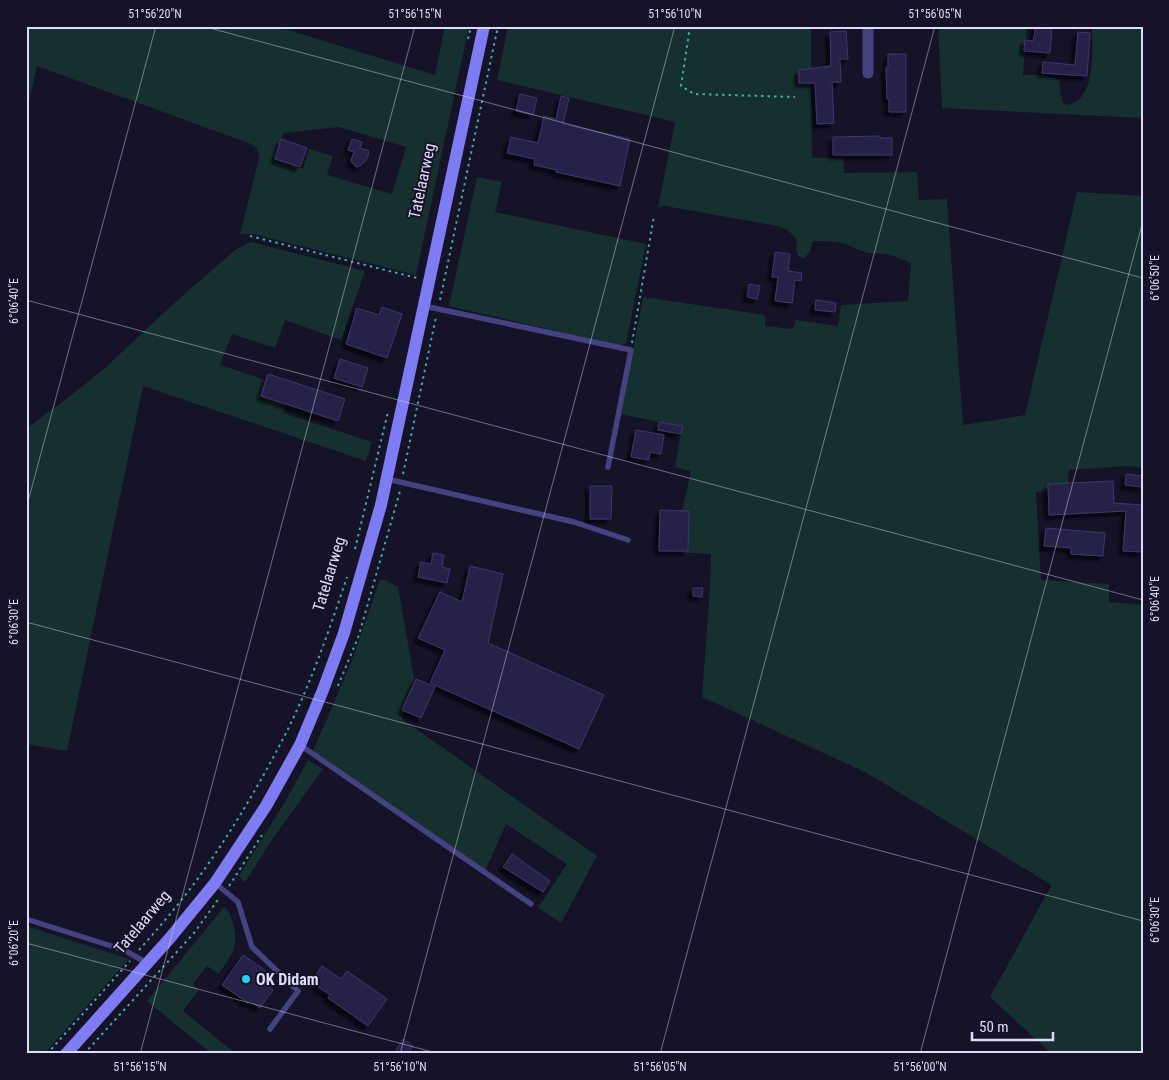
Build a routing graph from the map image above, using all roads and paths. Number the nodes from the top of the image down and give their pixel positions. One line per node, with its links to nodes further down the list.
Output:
1 (471, 26): 6 (path)
2 (484, 26): 11 (main road, Tatelaarweg)
3 (498, 26): 13 (path)
4 (690, 26): 8 (path)
5 (868, 26): 7 (street)
6 (467, 44)
7 (868, 73)
8 (795, 96)
9 (654, 216): 14 (path)
10 (250, 236): 11 (path)
11 (430, 281): 12 (main road, Tatelaarweg)
12 (424, 306): 13 (lane); 17 (main road, Tatelaarweg)
13 (438, 309): 14 (lane); 18 (path)
14 (631, 350): 16 (lane)
15 (390, 404): 20 (path, Tatelaarweg)
16 (608, 467)
17 (387, 479): 18 (lane); 23 (main road, Tatelaarweg)
18 (402, 483): 19 (lane); 22 (path)
19 (628, 540)
20 (354, 554)
21 (348, 572): 28 (path, Tatelaarweg)
22 (335, 693)
23 (300, 745): 25 (main road, Tatelaarweg); 26 (lane)
24 (265, 830): 25 (path)
25 (220, 887): 29 (main road, Tatelaarweg); 30 (lane); 33 (path)
26 (531, 904)
27 (26, 919): 28 (lane)
28 (135, 956): 29 (lane); 31 (path, Tatelaarweg)
29 (147, 963): 32 (main road, Tatelaarweg)
30 (270, 1029)
31 (47, 1054)
32 (66, 1054)
33 (84, 1054)

